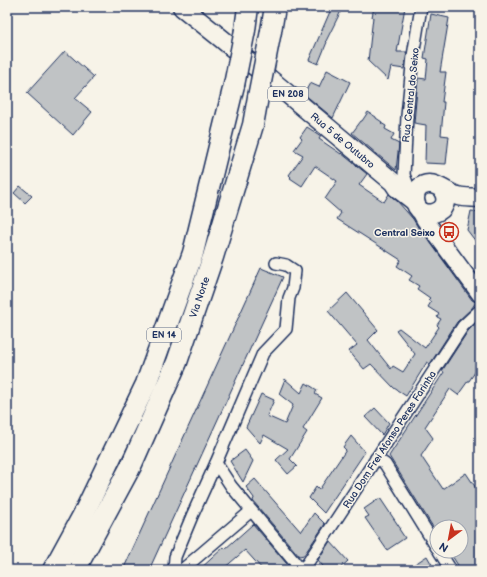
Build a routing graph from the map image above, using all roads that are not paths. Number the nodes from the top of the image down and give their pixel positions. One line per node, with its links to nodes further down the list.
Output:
1 (182, 7): 6 (main road, Rua 5 de Outubro / EN 208)
2 (248, 7): 19 (highway, Via Norte / EN 14, bridge)
3 (275, 7): 20 (highway, Via Norte / EN 14, bridge)
4 (421, 7): 6 (street, Rua Central do Seixo)
5 (441, 188): 6 (main road); 7 (main road); 9 (main road)
6 (411, 193): 9 (main road); 10 (main road)
7 (459, 196): 8 (main road); 9 (main road)
8 (480, 198)
9 (441, 209): 10 (main road)
10 (432, 229): 12 (main road)
11 (276, 263): 15 (street)
12 (480, 294)
13 (480, 310): 14 (street, Rua Dom Frei Afonso Peres Farinha)
14 (376, 458): 17 (street); 23 (street, Rua Dom Frei Afonso Peres Farinha)
15 (216, 463): 16 (street); 21 (street)
16 (251, 511): 22 (street); 23 (street)
17 (429, 535)
18 (444, 559): 24 (street)
19 (53, 570)
20 (75, 570)
21 (174, 570)
22 (182, 570)
23 (301, 570)
24 (451, 570)

